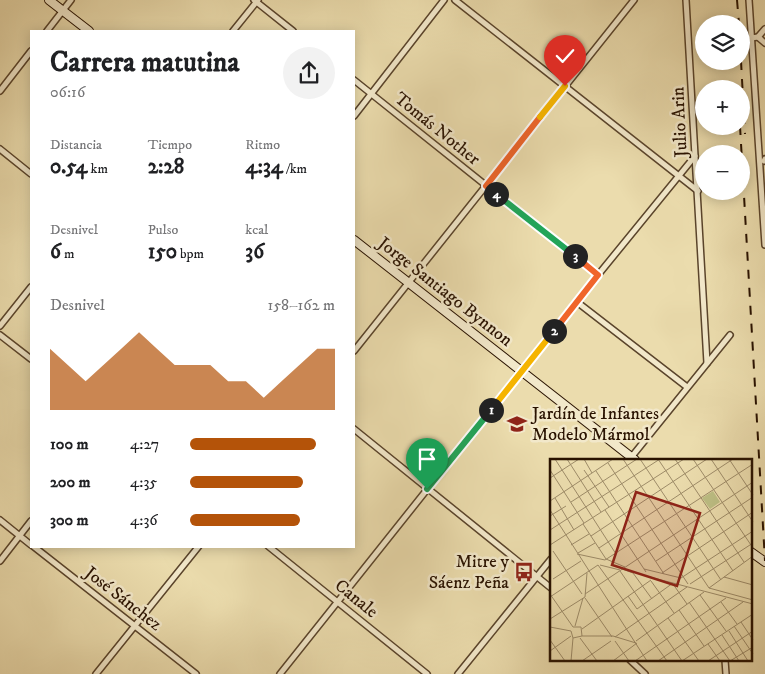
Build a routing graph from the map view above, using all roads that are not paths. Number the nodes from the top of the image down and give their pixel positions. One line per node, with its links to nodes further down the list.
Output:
1 (49, 0): 9 (street)
2 (71, 0): 9 (street)
3 (444, 0): 22 (street)
4 (454, 0): 20 (street)
5 (634, 0): 20 (street)
6 (686, 0): 25 (street, Julio Arin)
7 (749, 0): 16 (street)
8 (256, 1): 13 (street); 14 (street)
9 (63, 11): 11 (street); 12 (street)
10 (765, 29): 15 (street)
11 (48, 30)
12 (88, 30)
13 (234, 30)
14 (292, 30)
15 (758, 37): 16 (street); 17 (street)
16 (751, 38): 26 (street)
17 (765, 43)
18 (30, 52): 21 (street)
19 (355, 81): 22 (street, Tomás Nother)
20 (565, 86): 28 (street); 29 (street)
21 (0, 91)
22 (371, 94): 23 (street); 29 (street, Tomás Nother)
23 (355, 115)
24 (0, 149): 27 (street)
25 (695, 156): 28 (street)
26 (763, 161): 33 (street)
27 (30, 173)
28 (679, 176): 30 (street); 34 (street)
29 (486, 186): 34 (street, Tomás Nother); 35 (street)
30 (695, 189)
31 (698, 200): 43 (street, Julio Arin)
32 (355, 241): 35 (street, Jorge Santiago Bynnon)
33 (765, 245)
34 (598, 275): 37 (street)
35 (408, 282): 41 (street); 44 (street, Jorge Santiago Bynnon)
36 (30, 288): 38 (street)
37 (577, 302): 44 (street); 45 (street)
38 (0, 326)
39 (0, 335): 42 (street)
40 (730, 335): 43 (street)
41 (355, 351)
42 (30, 358)
43 (707, 363): 45 (street)
44 (522, 371): 47 (street, Jorge Santiago Bynnon); 48 (street)
45 (687, 387): 47 (street)
46 (355, 430): 48 (street)
47 (632, 459)
48 (427, 489): 60 (street); 62 (street)
49 (0, 520): 51 (street, José Sánchez)
50 (30, 522): 51 (street)
51 (20, 536): 52 (street, José Sánchez); 57 (street)
52 (30, 544)
53 (35, 548): 63 (street, José Sánchez)
54 (197, 548): 63 (street)
55 (270, 548): 62 (street, Canale)
56 (752, 553): 59 (street)
57 (0, 560)
58 (550, 560): 60 (street)
59 (765, 562)
60 (538, 576): 61 (street); 69 (street)
61 (550, 587)
62 (338, 602): 67 (street); 68 (street, Canale)
63 (135, 625): 65 (street); 66 (street, José Sánchez)
64 (632, 662): 70 (street)
65 (96, 674)
66 (196, 674)
67 (280, 674)
68 (427, 674)
69 (458, 674)
70 (646, 674)

